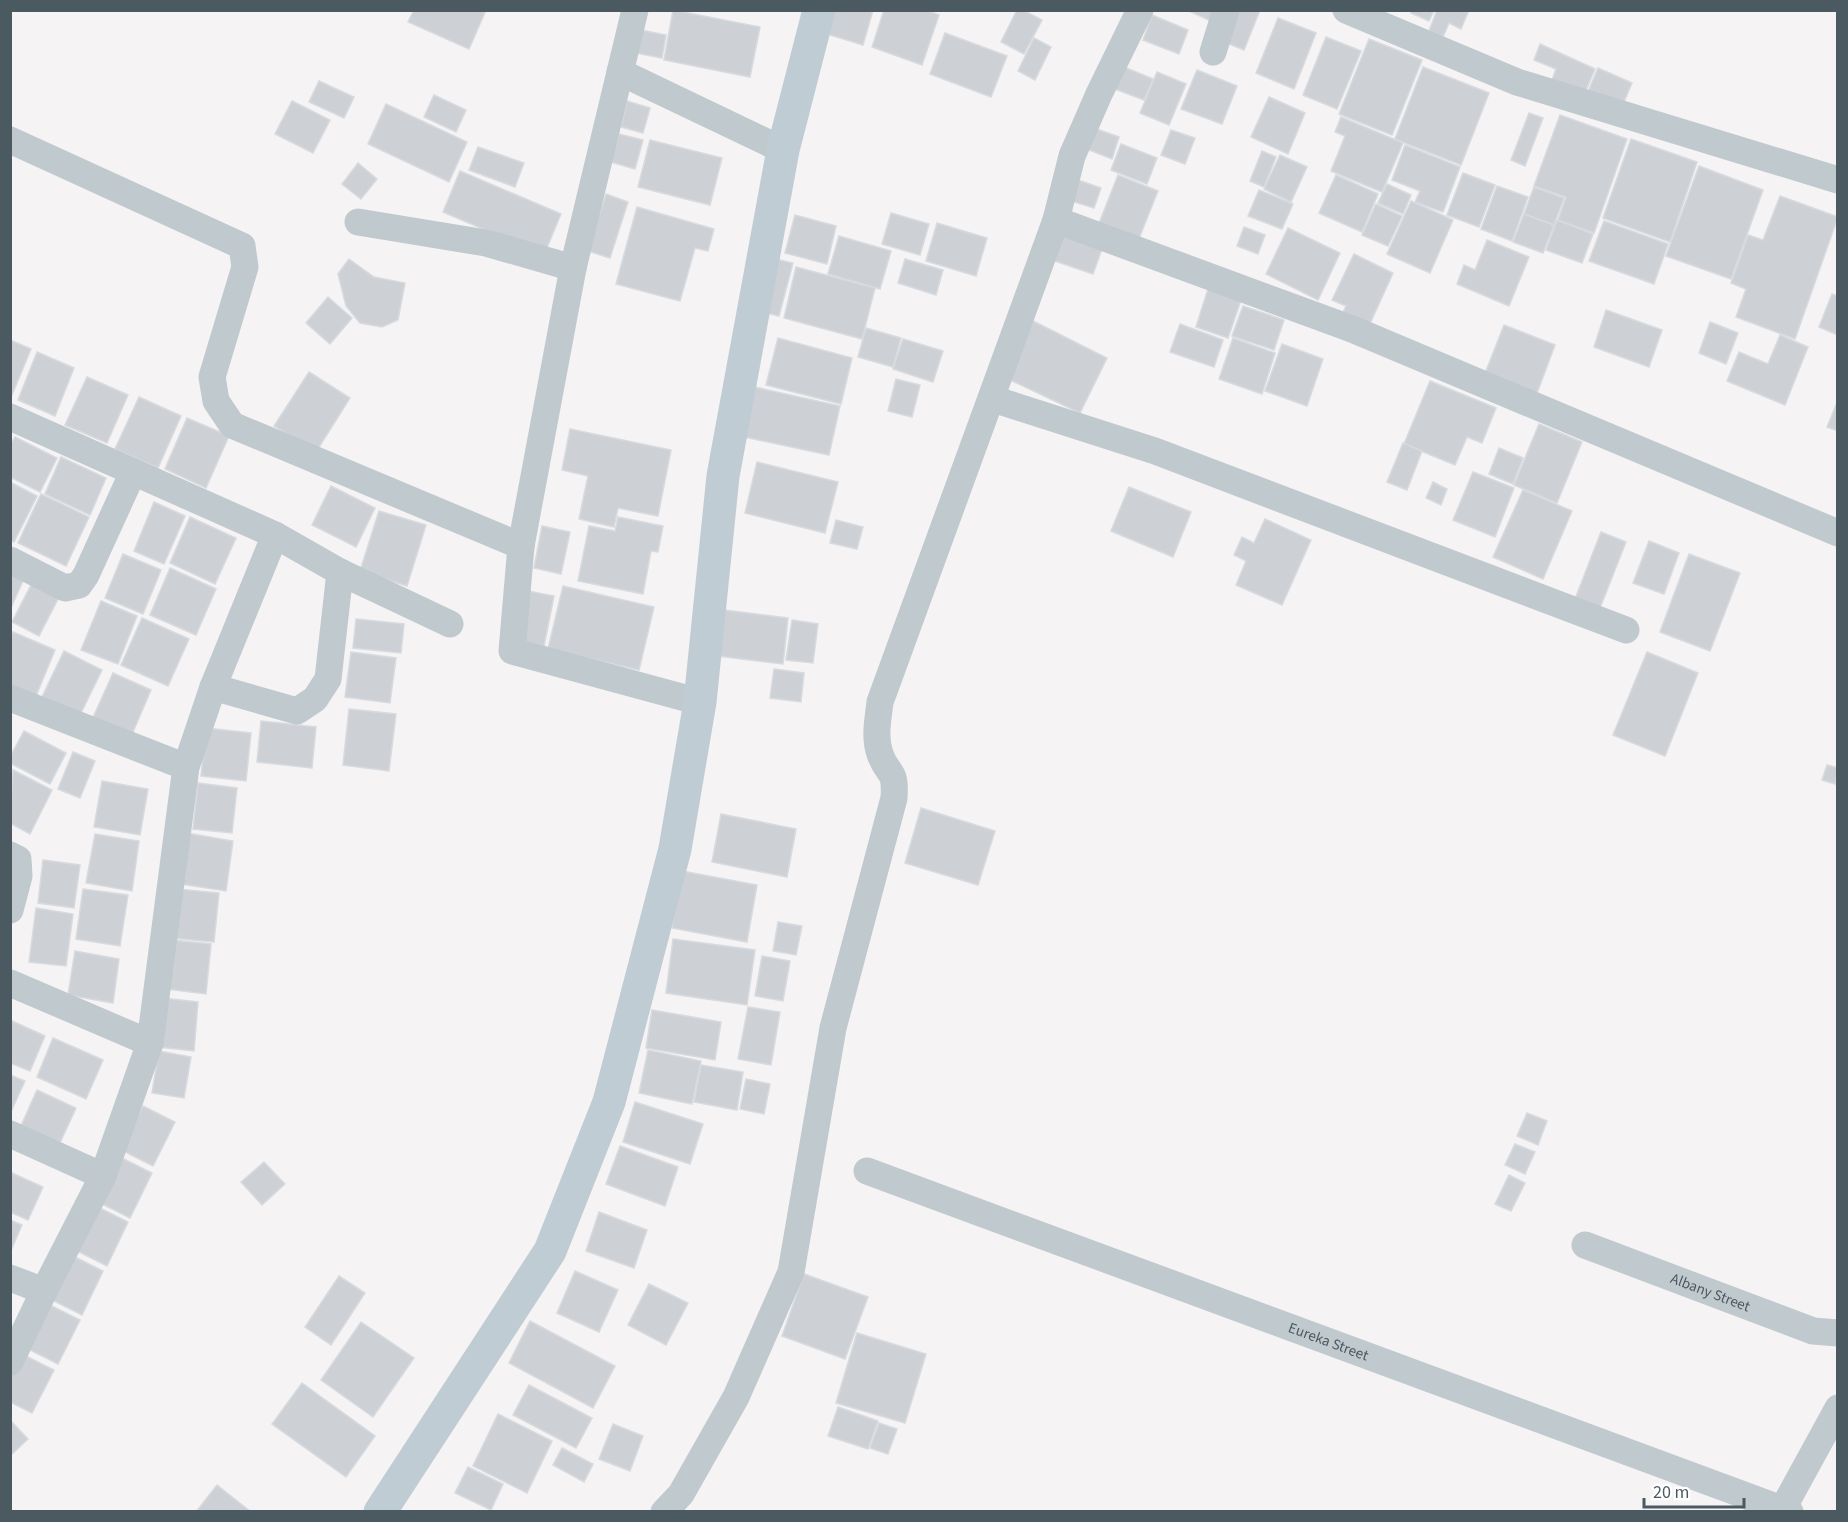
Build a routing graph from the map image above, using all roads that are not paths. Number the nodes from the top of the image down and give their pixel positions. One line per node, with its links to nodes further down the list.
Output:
1 (635, 10): 7 (street)
2 (819, 10): 9 (street)
3 (1140, 10): 11 (street)
4 (1226, 10): 6 (street)
5 (1346, 10): 10 (street)
6 (1213, 52)
7 (620, 72): 9 (street); 13 (street)
8 (10, 140): 19 (street)
9 (783, 150): 26 (street)
10 (1838, 180)
11 (1056, 220): 14 (street); 17 (street)
12 (358, 222): 13 (street)
13 (573, 268): 19 (street)
14 (993, 399): 23 (street); 43 (street)
15 (10, 417): 16 (street)
16 (133, 472): 18 (street); 20 (street)
17 (1838, 533)
18 (276, 535): 21 (street); 24 (street)
19 (521, 546): 26 (street)
20 (10, 560)
21 (340, 572): 22 (street); 24 (street)
22 (450, 624)
23 (1626, 630)
24 (213, 687): 27 (street)
25 (10, 698): 27 (street)
26 (700, 702): 42 (street)
27 (186, 767): 31 (street)
28 (10, 855): 29 (street)
29 (10, 910)
30 (10, 983): 31 (street)
31 (150, 1043): 34 (street)
32 (10, 1134): 34 (street)
33 (867, 1171): 41 (street, Eureka Street)
34 (103, 1176): 37 (street)
35 (1585, 1245): 38 (street, Albany Street)
36 (10, 1278): 37 (street)
37 (44, 1291): 39 (street)
38 (1838, 1333)
39 (10, 1362)
40 (1838, 1408): 41 (street)
41 (1784, 1511)
42 (380, 1512)
43 (664, 1512)

